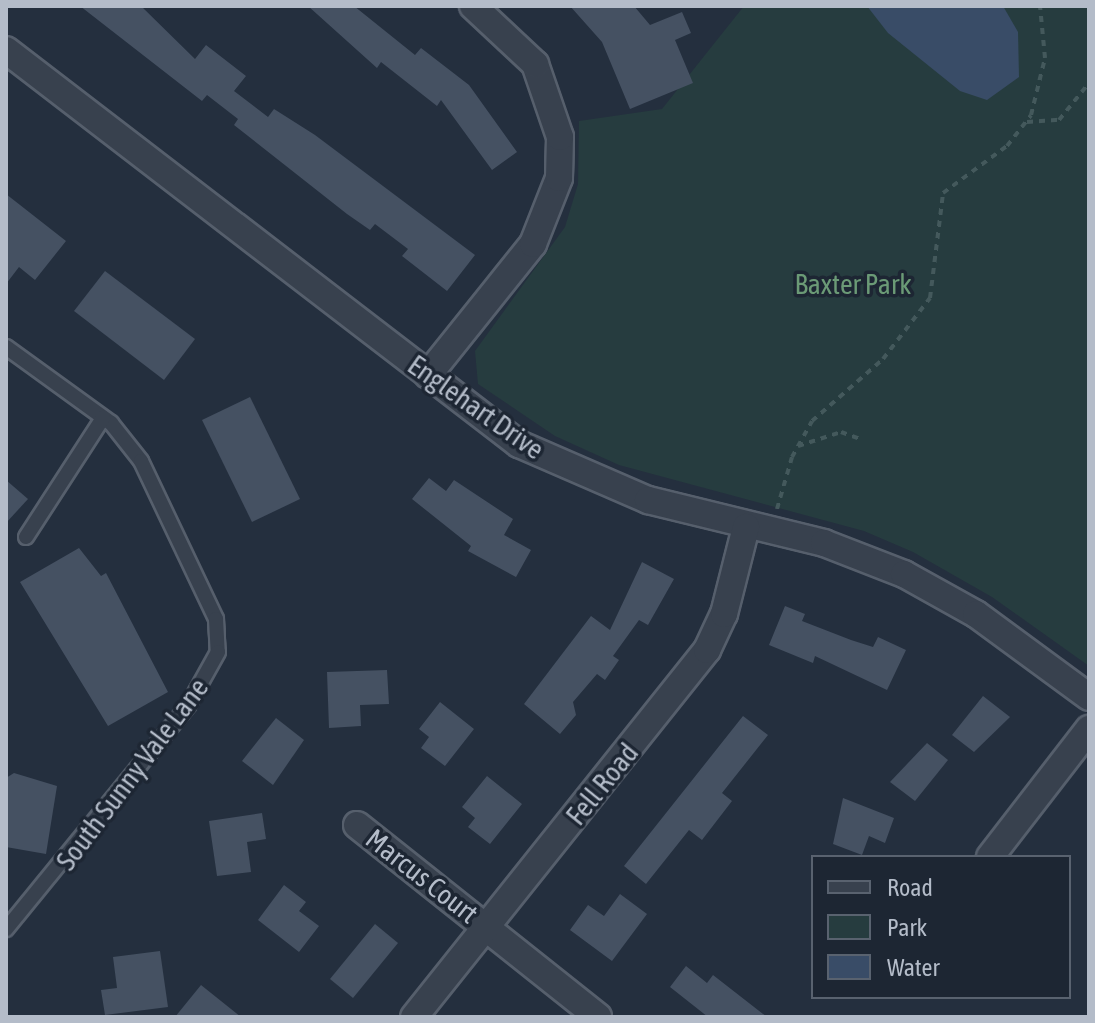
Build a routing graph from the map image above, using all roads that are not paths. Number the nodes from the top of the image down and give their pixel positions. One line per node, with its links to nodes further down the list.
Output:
1 (473, 6): 4 (street)
2 (6, 50): 4 (street, Englehart Drive)
3 (6, 347): 5 (lane, South Sunny Vale Lane)
4 (428, 375): 6 (street, Englehart Drive)
5 (103, 418): 7 (lane); 13 (lane, South Sunny Vale Lane)
6 (746, 527): 8 (street, Englehart Drive); 12 (street, Fell Road)
7 (26, 537)
8 (1089, 697)
9 (1089, 729): 11 (street)
10 (357, 825): 12 (street, Marcus Court)
11 (992, 855)
12 (487, 926): 14 (street, Fell Road); 15 (street, Marcus Court)
13 (6, 929)
14 (414, 1017)
15 (598, 1017)

